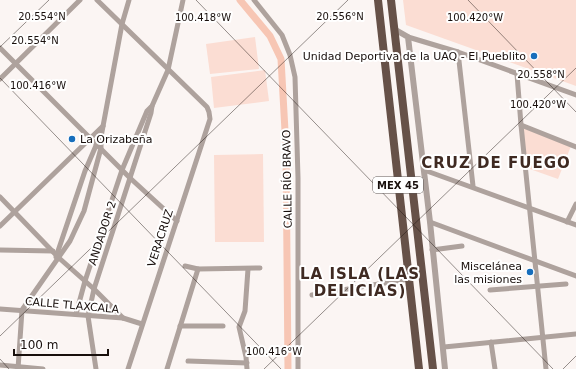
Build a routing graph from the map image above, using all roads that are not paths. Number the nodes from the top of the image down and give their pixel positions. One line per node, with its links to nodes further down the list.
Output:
1 (80, 0): 13 (street)
2 (97, 0): 8 (street)
3 (129, 0): 8 (street)
4 (183, 0): 14 (street, ANDADOR 2)
5 (254, 0): 77 (street, CALLE RÍO BRAVO)
6 (378, 0): 49 (highway, MEX 45)
7 (391, 0): 9 (highway, MEX 45)
8 (122, 24): 14 (street); 20 (street)
9 (394, 29): 10 (street); 79 (highway, MEX 45)
10 (408, 37): 12 (street); 27 (street)
11 (0, 48): 13 (street)
12 (458, 52): 15 (street); 29 (street)
13 (16, 63): 16 (street); 21 (street)
14 (168, 70): 18 (street, ANDADOR 2); 34 (street, VERACRUZ)
15 (517, 74): 17 (street); 19 (street)
16 (0, 80)
17 (576, 95)
18 (152, 106): 26 (street, ANDADOR 2); 28 (street, ANDADOR 2)
19 (521, 125): 24 (street); 32 (street)
20 (103, 126): 21 (street); 22 (street)
21 (90, 137): 23 (street); 33 (street)
22 (101, 137): 23 (street); 25 (street)
23 (96, 143): 25 (street); 42 (street)
24 (576, 147)
25 (101, 148): 26 (street); 42 (street)
26 (122, 170): 28 (street); 50 (street, ANDADOR 2)
27 (424, 170): 29 (street); 35 (street)
28 (130, 178): 34 (street); 53 (street, ANDADOR 2)
29 (473, 186): 32 (street)
30 (0, 197): 33 (street)
31 (576, 204): 36 (street)
32 (530, 209): 36 (street); 43 (street)
33 (14, 212): 38 (street); 42 (street)
34 (177, 221): 61 (street, VERACRUZ)
35 (430, 222): 41 (street); 43 (street)
36 (567, 222): 37 (street)
37 (576, 225)
38 (0, 226)
39 (462, 246): 41 (street)
40 (0, 250): 42 (street)
41 (432, 250): 67 (street)
42 (56, 254): 50 (street); 57 (street)
43 (536, 261): 48 (street); 52 (street)
44 (185, 266): 47 (street)
45 (248, 268): 46 (street); 47 (street); 69 (street)
46 (260, 268)
47 (198, 269): 62 (street)
48 (576, 276)
49 (409, 279): 55 (street); 78 (highway, MEX 45)
50 (85, 281): 53 (street); 58 (street, ANDADOR 2)
51 (566, 284): 52 (street)
52 (538, 286): 54 (street); 65 (street)
53 (94, 289): 59 (street, ANDADOR 2); 60 (street)
54 (490, 290)
55 (312, 295)
56 (0, 309): 57 (street, CALLE TLAXCALA)
57 (22, 310): 58 (street, CALLE TLAXCALA); 71 (street)
58 (76, 314): 59 (street, CALLE TLAXCALA)
59 (88, 316): 60 (street, CALLE TLAXCALA); 73 (street, ANDADOR 2)
60 (123, 318): 61 (street, CALLE TLAXCALA)
61 (142, 324): 74 (street, VERACRUZ)
62 (180, 326): 63 (street); 75 (street)
63 (223, 326)
64 (576, 334): 65 (street)
65 (543, 336): 66 (street); 82 (street)
66 (490, 342): 67 (street); 81 (street)
67 (444, 347): 80 (street)
68 (188, 361): 69 (street)
69 (247, 363): 76 (street)
70 (0, 365): 71 (street)
71 (18, 368): 72 (street)
72 (43, 369)
73 (96, 369)
74 (128, 369)
75 (167, 369)
76 (247, 369)
77 (298, 369)
78 (419, 369)
79 (433, 369)
80 (445, 369)
81 (495, 369)
82 (546, 369)

